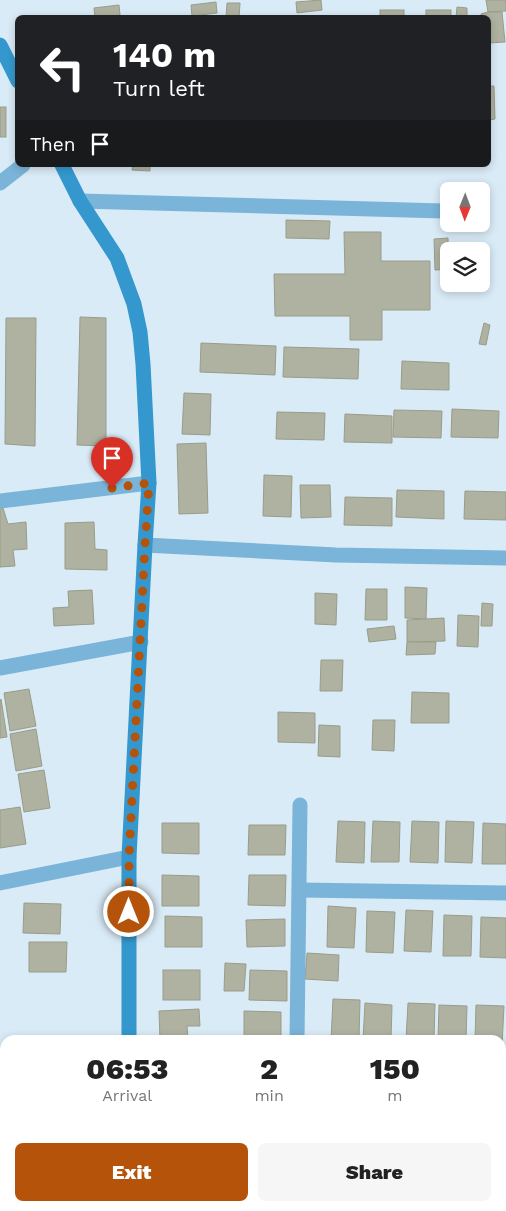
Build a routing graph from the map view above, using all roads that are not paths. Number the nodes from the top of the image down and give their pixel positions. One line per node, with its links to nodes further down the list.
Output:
1 (0, 45): 2 (street)
2 (15, 75)
3 (20, 167): 5 (street)
4 (63, 167): 6 (street)
5 (0, 183)
6 (80, 201): 7 (street); 8 (street)
7 (440, 212)
8 (149, 483): 9 (street); 10 (street)
9 (0, 501)
10 (145, 545): 11 (street); 12 (street)
11 (506, 558)
12 (140, 642): 13 (street); 15 (street)
13 (0, 668)
14 (300, 806): 17 (street)
15 (129, 857): 16 (street); 19 (street)
16 (0, 883)
17 (300, 890): 18 (street); 20 (street)
18 (506, 893)
19 (129, 1035)
20 (297, 1035)

